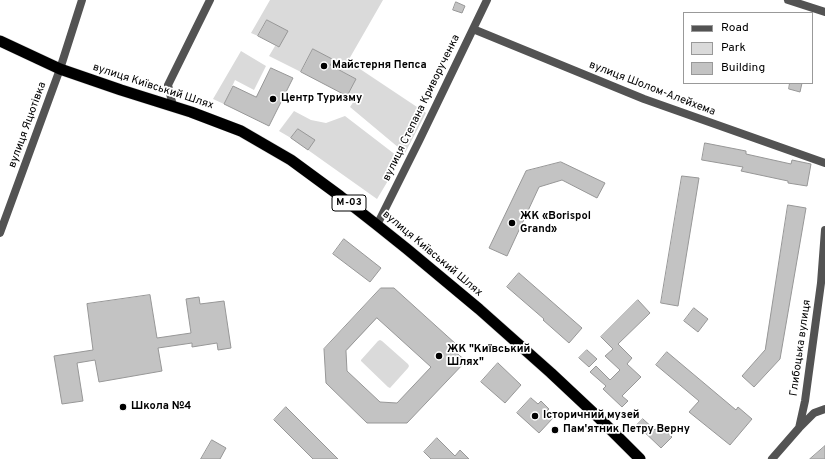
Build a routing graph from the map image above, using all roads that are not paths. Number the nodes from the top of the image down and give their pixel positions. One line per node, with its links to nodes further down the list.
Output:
1 (82, 0): 8 (street, вулиця Яцютівка)
2 (210, 0): 9 (street)
3 (487, 0): 6 (street, вулиця Степана Криворученка)
4 (788, 0): 5 (street)
5 (825, 12)
6 (473, 29): 10 (street, вулиця Шолом-Алейхема); 11 (street, вулиця Степана Криворученка)
7 (0, 41): 8 (highway, вулиця Київський Шлях / М-03)
8 (60, 69): 9 (highway, вулиця Київський Шлях / М-03); 13 (street, вулиця Яцютівка)
9 (173, 106): 11 (highway, вулиця Київський Шлях / М-03)
10 (825, 163)
11 (377, 225): 16 (highway, вулиця Київський Шлях / М-03)
12 (825, 230): 15 (street, Глибоцька вулиця)
13 (0, 233)
14 (825, 409): 15 (street)
15 (799, 428): 17 (street, Глибоцька вулиця)
16 (640, 459)
17 (772, 459)

